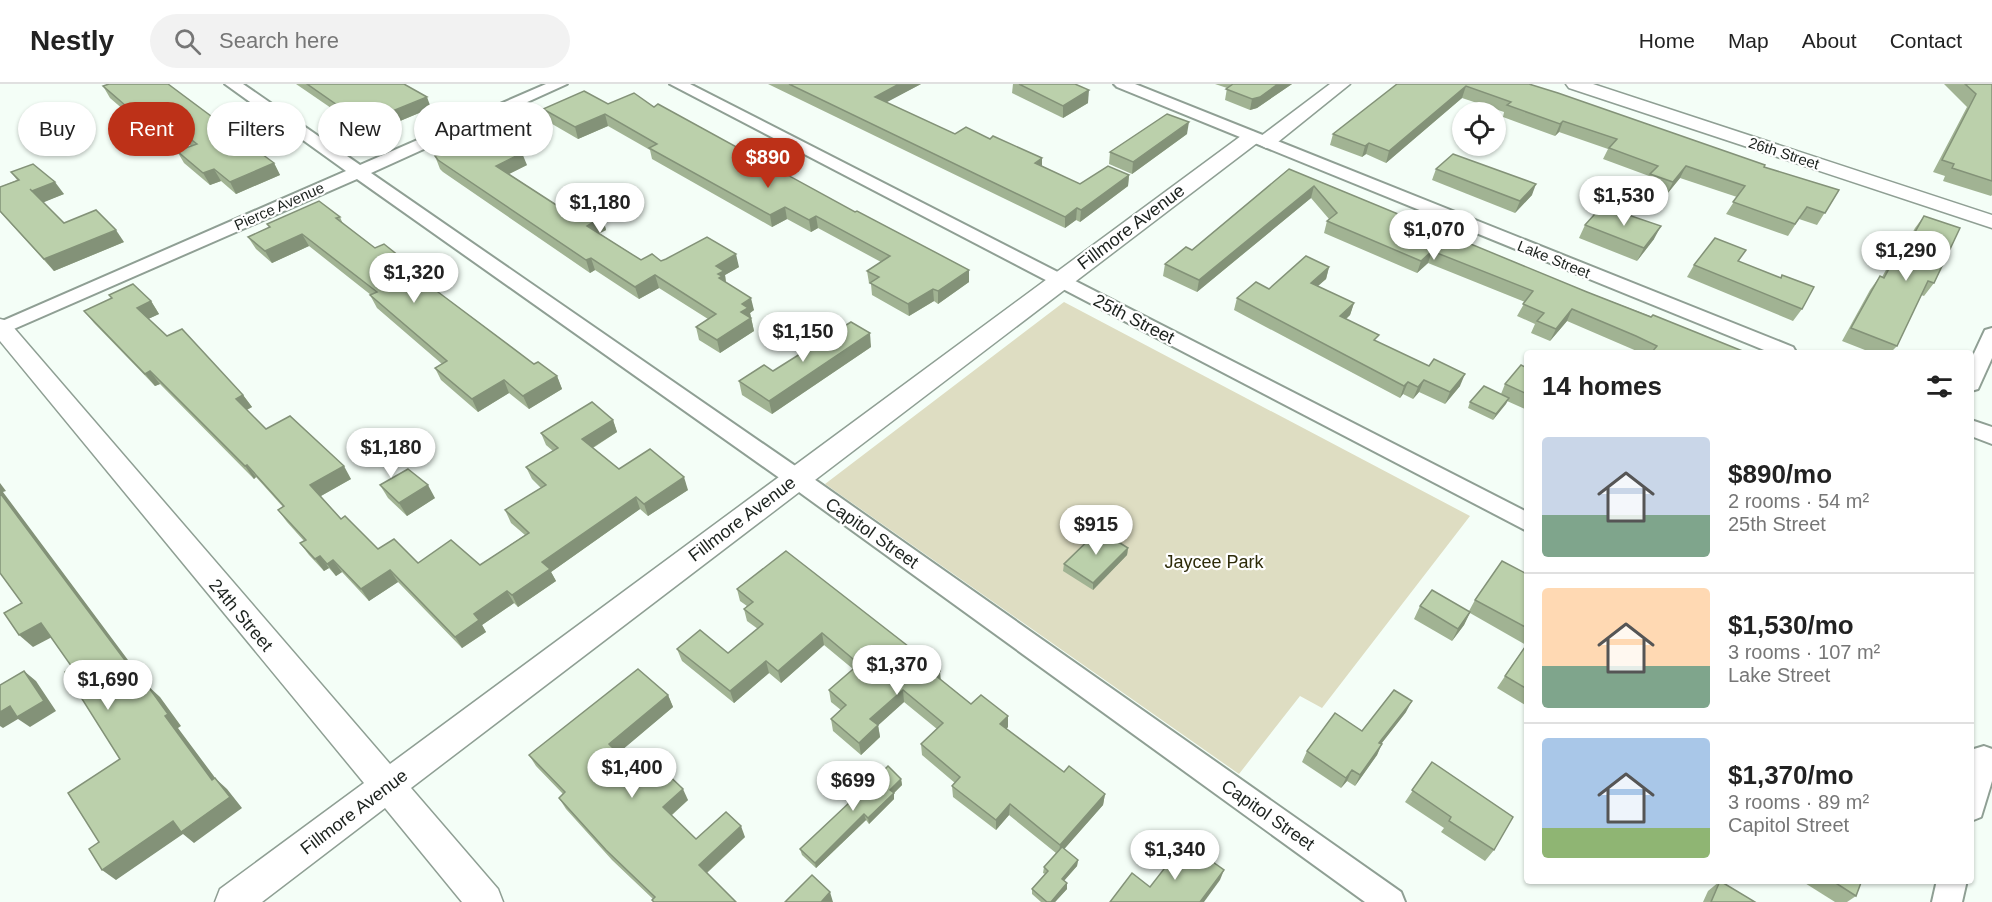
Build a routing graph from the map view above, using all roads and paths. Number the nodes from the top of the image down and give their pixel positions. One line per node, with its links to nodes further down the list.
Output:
1 (233, 84): 8 (street, Capitol Street)
2 (559, 84): 8 (street, Pierce Avenue)
3 (678, 84): 10 (street, 25th Street)
4 (1122, 84): 7 (street, Lake Street)
5 (1341, 84): 7 (street, Fillmore Avenue)
6 (1575, 84): 9 (street, 26th Street)
7 (1259, 140): 10 (street, Fillmore Avenue); 13 (street, Lake Street)
8 (358, 172): 11 (street, Pierce Avenue); 17 (street, Capitol Street)
9 (1992, 222)
10 (1060, 281): 17 (street, Fillmore Avenue); 18 (street, 25th Street)
11 (0, 328): 20 (street, 24th Street)
12 (1992, 334): 14 (street)
13 (1781, 350)
14 (1974, 377)
15 (1974, 428): 16 (street)
16 (1992, 436)
17 (796, 478): 20 (street, Fillmore Avenue); 25 (street, Capitol Street)
18 (1524, 520)
19 (1982, 757): 21 (street)
20 (387, 788): 23 (street, Fillmore Avenue); 24 (street, 24th Street)
21 (1974, 794)
22 (1951, 884): 26 (street)
23 (233, 902)
24 (485, 902)
25 (1390, 902)
26 (1947, 902)

